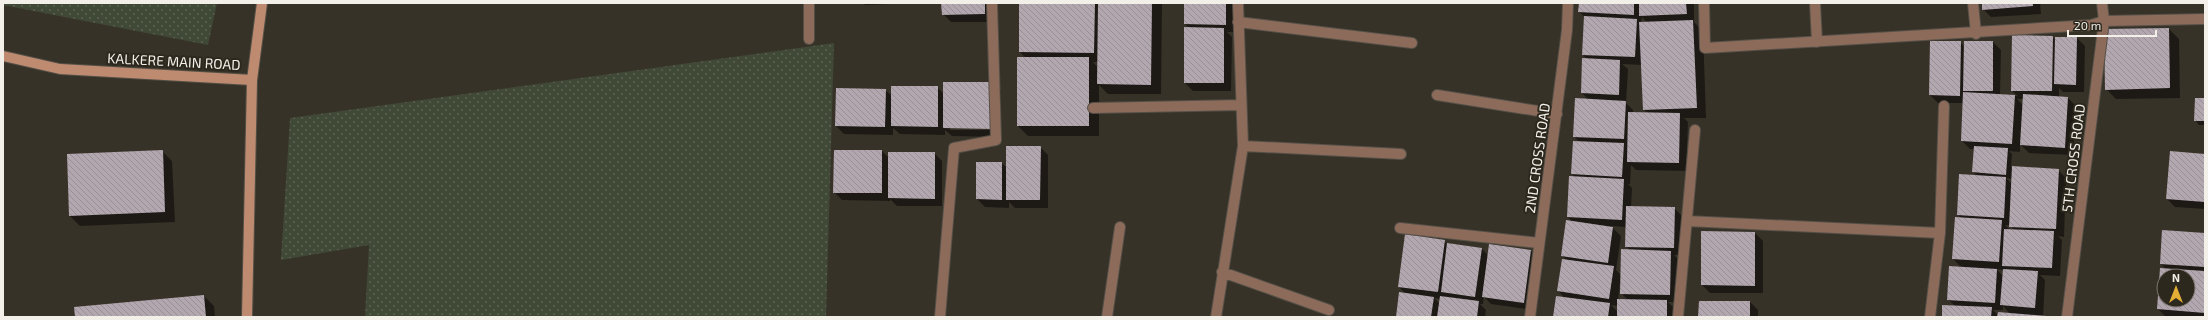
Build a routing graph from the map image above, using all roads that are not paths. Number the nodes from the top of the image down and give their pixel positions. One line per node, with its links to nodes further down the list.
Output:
1 (262, 3): 18 (street)
2 (809, 3): 14 (street)
3 (992, 3): 35 (street)
4 (1238, 3): 12 (street)
5 (1568, 3): 23 (street, 2ND CROSS ROAD)
6 (1704, 3): 15 (street)
7 (1815, 3): 15 (street)
8 (1973, 3): 13 (street)
9 (2102, 3): 11 (street, 5TH CROSS ROAD)
10 (2205, 19): 11 (street)
11 (2104, 21): 13 (street); 41 (street, 5TH CROSS ROAD)
12 (1238, 22): 16 (street); 20 (street)
13 (1976, 34): 15 (street)
14 (809, 39)
15 (1817, 42)
16 (1412, 43)
17 (3, 56): 18 (street, KALKERE MAIN ROAD)
18 (252, 80): 34 (street, KALKERE MAIN ROAD)
19 (1437, 95): 23 (street)
20 (1241, 105): 22 (street); 25 (street)
21 (1944, 106): 30 (street)
22 (1093, 108)
23 (1557, 114): 31 (street, 2ND CROSS ROAD)
24 (1695, 130): 27 (street)
25 (1243, 146): 26 (street); 32 (street)
26 (1401, 154)
27 (1687, 221): 30 (street); 39 (street)
28 (1120, 227): 36 (street)
29 (1400, 228): 31 (street)
30 (1940, 233): 40 (street)
31 (1539, 243): 38 (street, 2ND CROSS ROAD)
32 (1222, 272): 33 (street); 37 (street)
33 (1329, 310)
34 (246, 317)
35 (940, 317)
36 (1107, 317)
37 (1216, 317)
38 (1530, 317)
39 (1678, 317)
40 (1930, 317)
41 (2067, 317)

